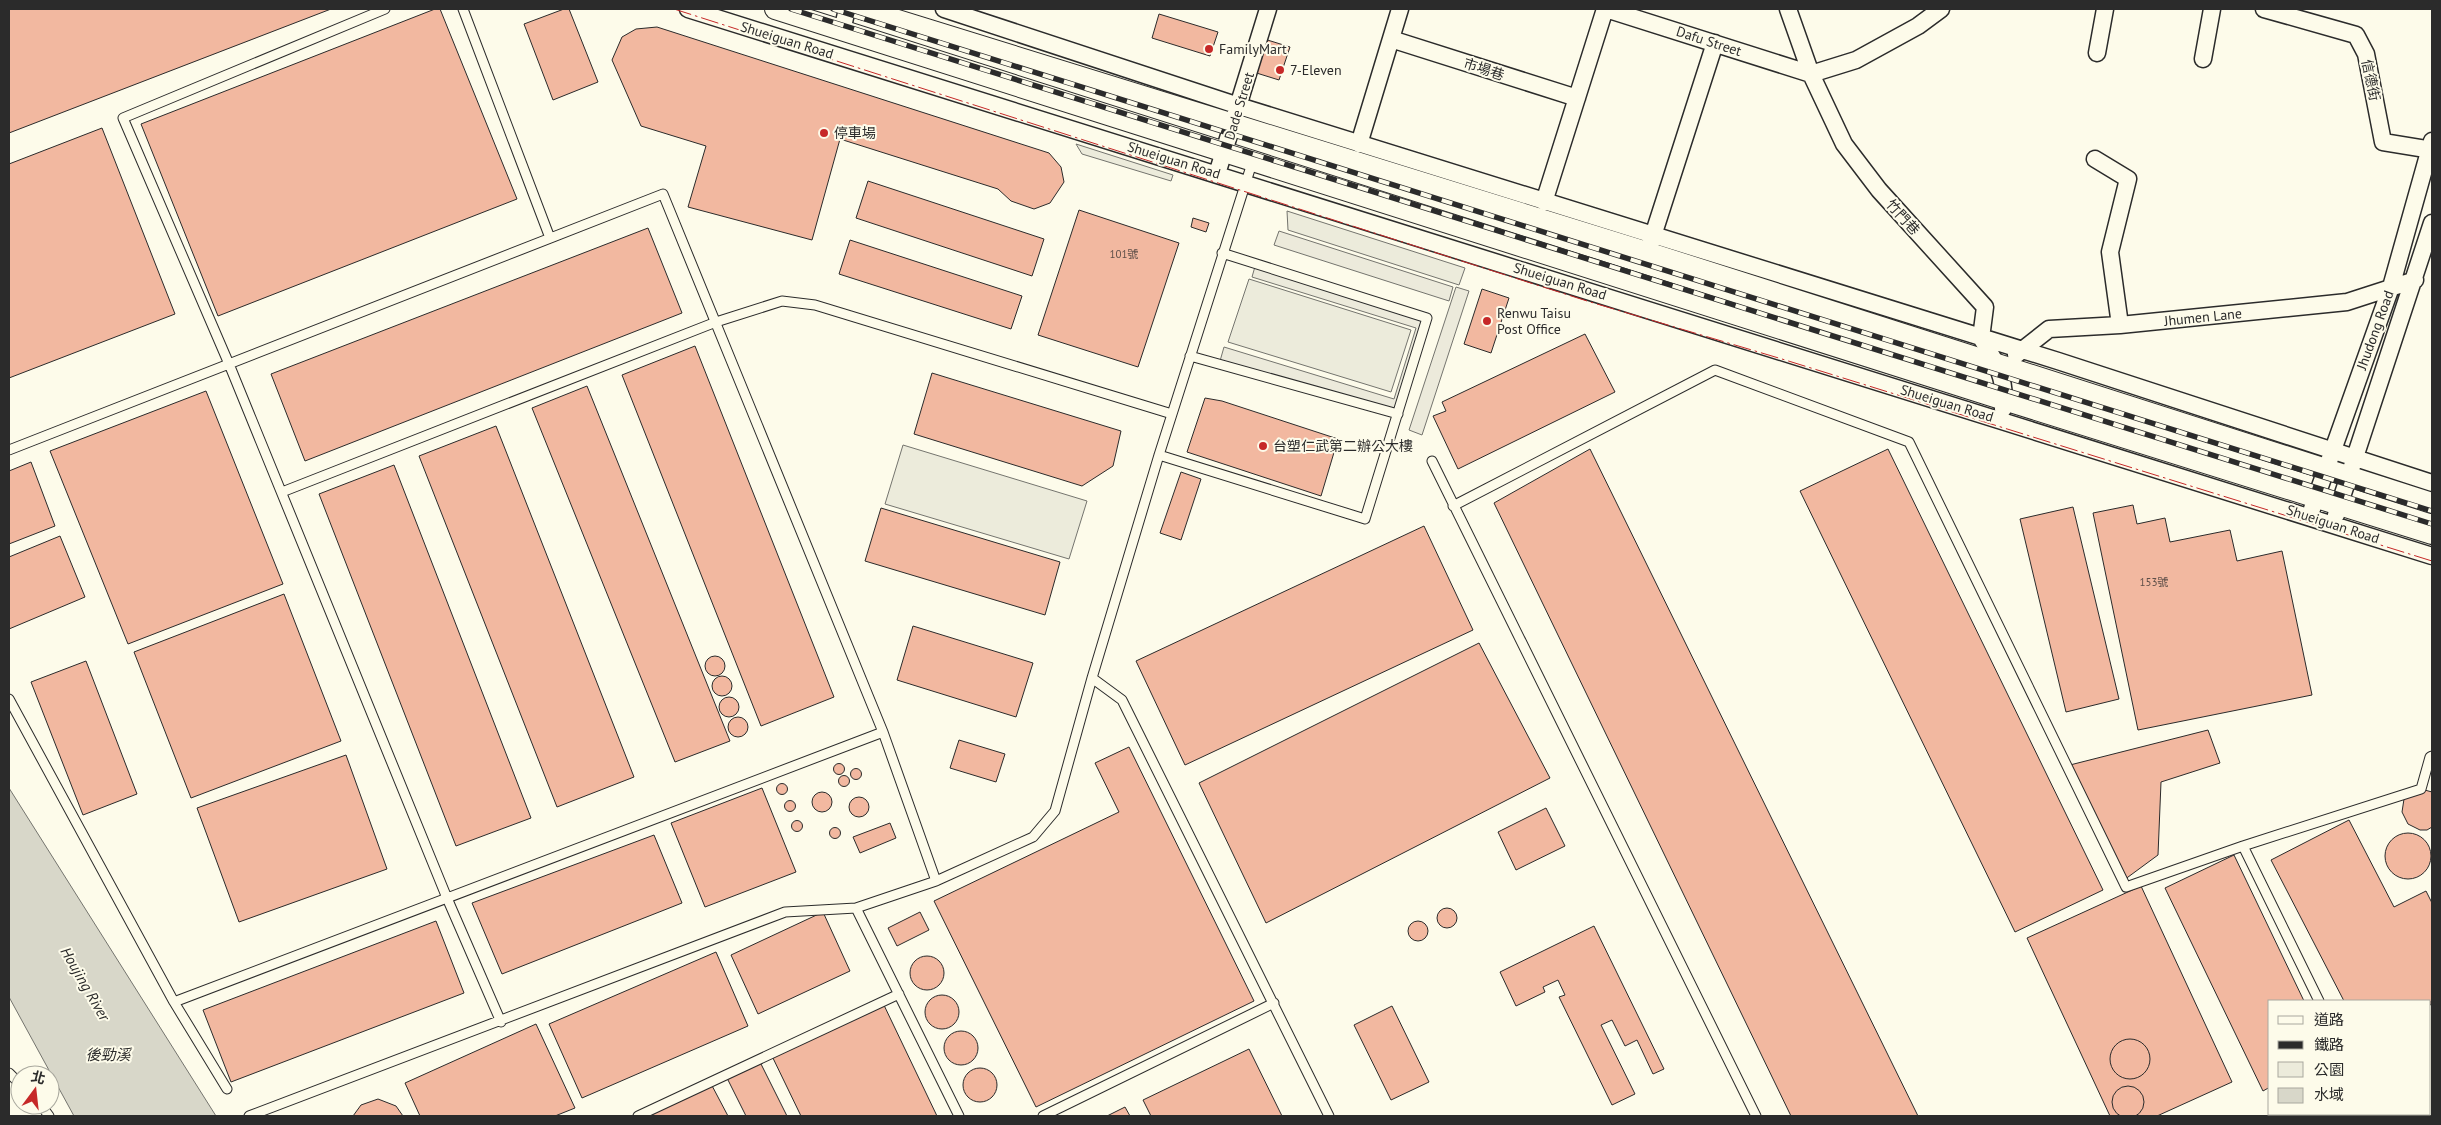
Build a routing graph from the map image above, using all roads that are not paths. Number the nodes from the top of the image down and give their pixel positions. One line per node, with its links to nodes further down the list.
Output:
1 (384, 9): 44 (lane)
2 (463, 9): 34 (lane)
3 (688, 9): 30 (street, Shueiguan Road)
4 (775, 9): 16 (street, Shueiguan Road)
5 (848, 9): 16 (street)
6 (862, 9): 24 (street)
7 (944, 9): 23 (street)
8 (1268, 9): 23 (street, Dade Street)
9 (1400, 9): 17 (street)
10 (1606, 9): 18 (street, Dafu Street); 22 (street)
11 (1788, 9): 21 (street, 竹門巷)
12 (1941, 9): 21 (street)
13 (2105, 9): 19 (street)
14 (2212, 9): 20 (street)
15 (2264, 9): 26 (street, 信德街)
16 (842, 31): 27 (street, Shueiguan Road)
17 (1391, 39): 22 (street, 市場巷); 25 (street)
18 (1715, 44): 21 (street, Dafu Street); 35 (street)
19 (2097, 53)
20 (2203, 59)
21 (1811, 74): 41 (street, 竹門巷)
22 (1577, 98): 32 (street)
23 (1239, 106): 24 (street, Dade Street); 25 (street)
24 (1233, 125): 27 (street, Dade Street); 35 (street)
25 (1359, 144): 32 (street)
26 (2432, 147): 38 (street, Jhudong Road)
27 (1224, 151): 29 (street, Shueiguan Road); 30 (street, Dade Street)
28 (2096, 159): 40 (street)
29 (1253, 160): 31 (lane); 46 (street, Shueiguan Road)
30 (1217, 174): 31 (street, Shueiguan Road)
31 (1245, 183): 36 (lane); 46 (street, Shueiguan Road)
32 (1544, 202): 35 (street)
33 (2432, 223): 37 (street, Jhudong Road)
34 (550, 238): 39 (lane); 44 (lane)
35 (1650, 244): 41 (street); 45 (street)
36 (1222, 253): 43 (lane); 48 (lane)
37 (2415, 280): 38 (street, Jhumen Lane); 53 (street, Jhudong Road)
38 (2391, 288): 40 (street, Jhumen Lane); 52 (street, Jhudong Road)
39 (716, 322): 47 (lane); 55 (lane); 66 (lane)
40 (2120, 325): 42 (street, Jhumen Lane)
41 (1980, 338): 42 (street); 45 (street)
42 (2023, 351): 45 (street, Jhumen Lane); 52 (street)
43 (1190, 356): 47 (lane); 48 (lane)
44 (230, 364): 49 (lane); 55 (lane)
45 (1998, 364): 46 (street); 52 (street)
46 (2002, 410): 56 (street, Shueiguan Road); 60 (street, Shueiguan Road)
47 (1172, 414): 50 (lane)
48 (1398, 414): 50 (lane)
49 (9, 450)
50 (1159, 456): 64 (lane)
51 (1432, 461): 59 (lane)
52 (2329, 461): 53 (street); 56 (street, Jhudong Road)
53 (2352, 469): 54 (street); 57 (street); 58 (street, Jhudong Road)
54 (2432, 483)
55 (282, 492): 70 (lane)
56 (2315, 496): 58 (street, Shueiguan Road); 60 (street, Jhudong Road)
57 (2432, 503)
58 (2340, 505): 61 (street, Jhudong Road); 62 (street, Shueiguan Road)
59 (1453, 506): 68 (lane); 83 (lane)
60 (2309, 517): 61 (street, Shueiguan Road)
61 (2334, 525): 63 (street, Shueiguan Road)
62 (2432, 534)
63 (2432, 556)
64 (1092, 678): 69 (lane); 75 (lane)
65 (9, 698): 74 (lane)
66 (883, 732): 69 (lane); 70 (lane)
67 (2432, 756): 68 (lane)
68 (2243, 846): 73 (lane)
69 (936, 881): 71 (lane)
70 (446, 898): 74 (lane); 76 (lane)
71 (856, 908): 72 (lane); 76 (lane)
72 (899, 994): 79 (lane); 80 (lane)
73 (2319, 1000)
74 (174, 1002): 77 (lane)
75 (1274, 1003): 81 (lane); 82 (lane)
76 (501, 1022): 78 (lane)
77 (227, 1089)
78 (249, 1116)
79 (638, 1116)
80 (959, 1116)
81 (1043, 1116)
82 (1329, 1116)
83 (1756, 1116)

